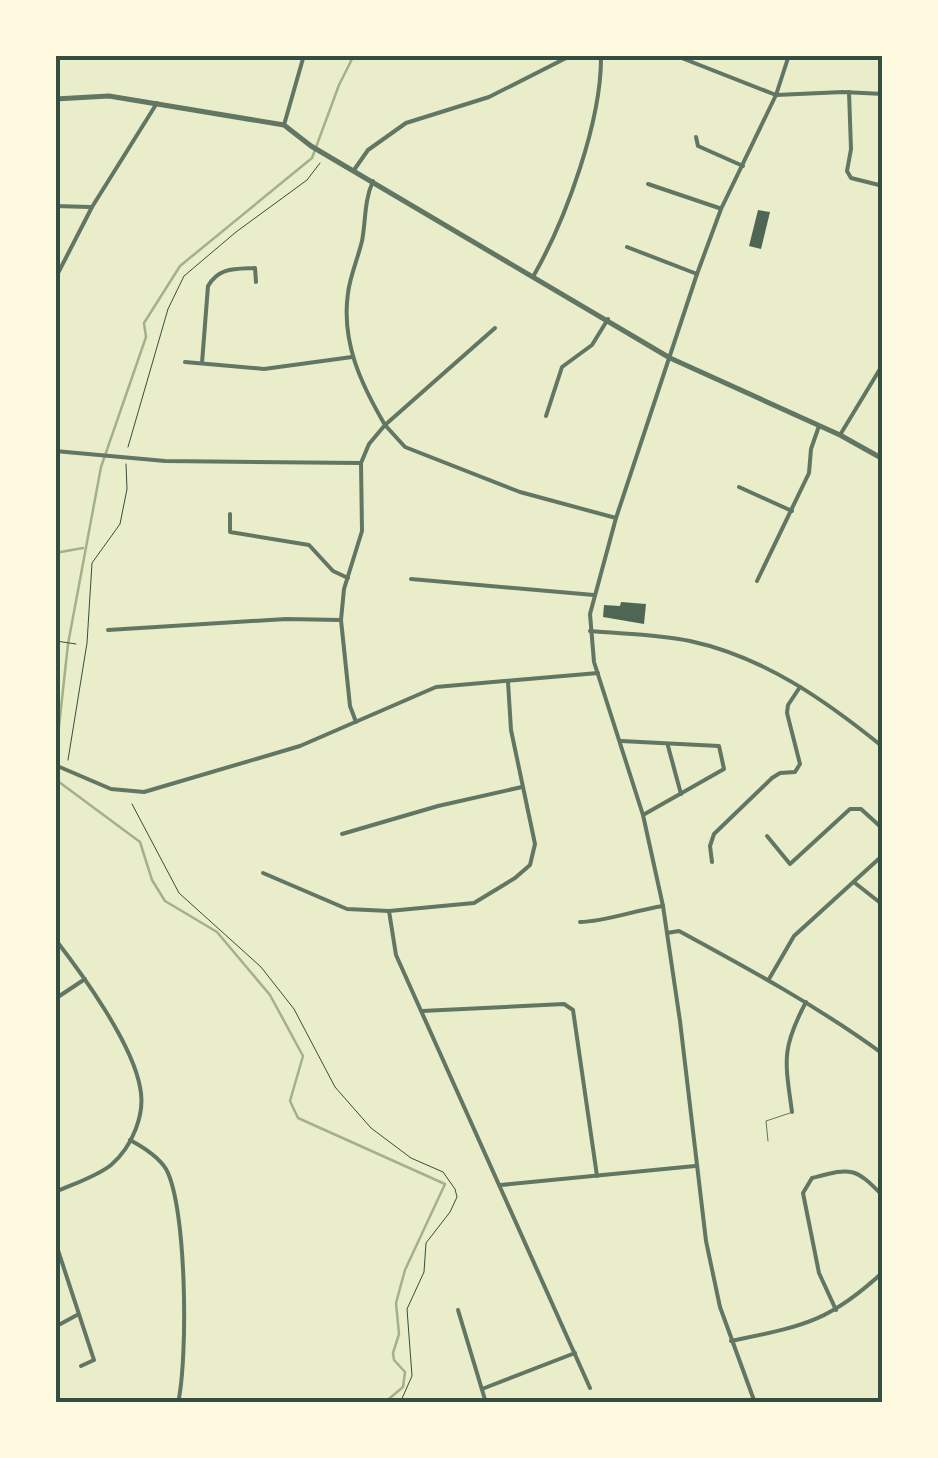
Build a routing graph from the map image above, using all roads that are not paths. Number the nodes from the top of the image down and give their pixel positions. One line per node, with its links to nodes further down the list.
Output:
1 (304, 55): 11 (street)
2 (572, 55): 14 (street)
3 (601, 55): 23 (street)
4 (674, 55): 8 (street)
5 (789, 55): 8 (street)
6 (849, 92): 7 (street); 8 (street); 17 (street)
7 (883, 94)
8 (776, 95): 13 (street)
9 (55, 99): 10 (street)
10 (157, 103): 11 (street); 19 (street)
11 (284, 126): 14 (street)
12 (696, 137): 13 (street)
13 (742, 166): 20 (street)
14 (354, 170): 15 (street)
15 (373, 180): 23 (street); 28 (street)
16 (648, 184): 20 (street)
17 (883, 186)
18 (55, 206): 19 (street)
19 (92, 207): 24 (street)
20 (721, 209): 22 (street)
21 (627, 247): 22 (street)
22 (697, 274): 29 (street)
23 (534, 275): 26 (street)
24 (55, 279)
25 (256, 282): 31 (street)
26 (608, 319): 29 (street); 33 (street)
27 (495, 328): 34 (street)
28 (352, 357): 31 (street); 34 (street)
29 (670, 358): 35 (street); 43 (street)
30 (185, 362): 31 (street)
31 (202, 363)
32 (883, 364): 36 (street)
33 (546, 416)
34 (384, 425): 39 (street); 43 (street)
35 (819, 426): 36 (street); 41 (street)
36 (840, 435): 38 (street)
37 (55, 451): 39 (street)
38 (883, 459)
39 (361, 463): 44 (street)
40 (740, 487): 41 (street)
41 (792, 511): 46 (street)
42 (230, 514): 44 (street)
43 (616, 518): 47 (street)
44 (348, 578): 48 (street)
45 (411, 580): 47 (street)
46 (757, 581)
47 (594, 595): 50 (street)
48 (341, 620): 49 (street); 54 (street)
49 (108, 630)
50 (590, 632): 51 (street); 53 (street)
51 (598, 674): 52 (street); 55 (street)
52 (508, 682): 54 (street); 59 (street)
53 (800, 686): 57 (street); 66 (street)
54 (356, 722): 58 (street)
55 (622, 741): 56 (street); 61 (street)
56 (668, 746): 60 (street); 60 (street)
57 (883, 747)
58 (55, 766)
59 (522, 786): 63 (street); 71 (street)
60 (681, 794): 61 (street)
61 (643, 815): 70 (street)
62 (883, 829): 64 (street)
63 (342, 834)
64 (767, 836)
65 (883, 855): 68 (street)
66 (712, 862)
67 (263, 873): 71 (street)
68 (856, 883): 69 (street); 76 (street)
69 (883, 905)
70 (663, 906): 72 (street); 73 (street)
71 (389, 911): 79 (street)
72 (580, 922)
73 (668, 933): 76 (street); 84 (street)
74 (55, 939): 75 (street)
75 (85, 979): 77 (street); 82 (street)
76 (769, 980): 78 (street)
77 (55, 1000)
78 (806, 1002): 80 (street); 81 (street)
79 (422, 1011): 85 (street); 86 (street)
80 (883, 1054)
81 (792, 1112): 83 (lane)
82 (130, 1140): 87 (street); 100 (street)
83 (768, 1141)
84 (696, 1166): 85 (street); 95 (street)
85 (597, 1176): 86 (street)
86 (501, 1184): 96 (street)
87 (55, 1192)
88 (883, 1196): 92 (street)
89 (55, 1240): 93 (street)
90 (883, 1272): 92 (street)
91 (458, 1310): 99 (street)
92 (836, 1310): 95 (street)
93 (79, 1314): 94 (street); 97 (street)
94 (55, 1327)
95 (731, 1341): 102 (street)
96 (577, 1352): 98 (street); 99 (street)
97 (80, 1366)
98 (590, 1388)
99 (482, 1389): 101 (street)
100 (178, 1403)
101 (486, 1403)
102 (756, 1403)

